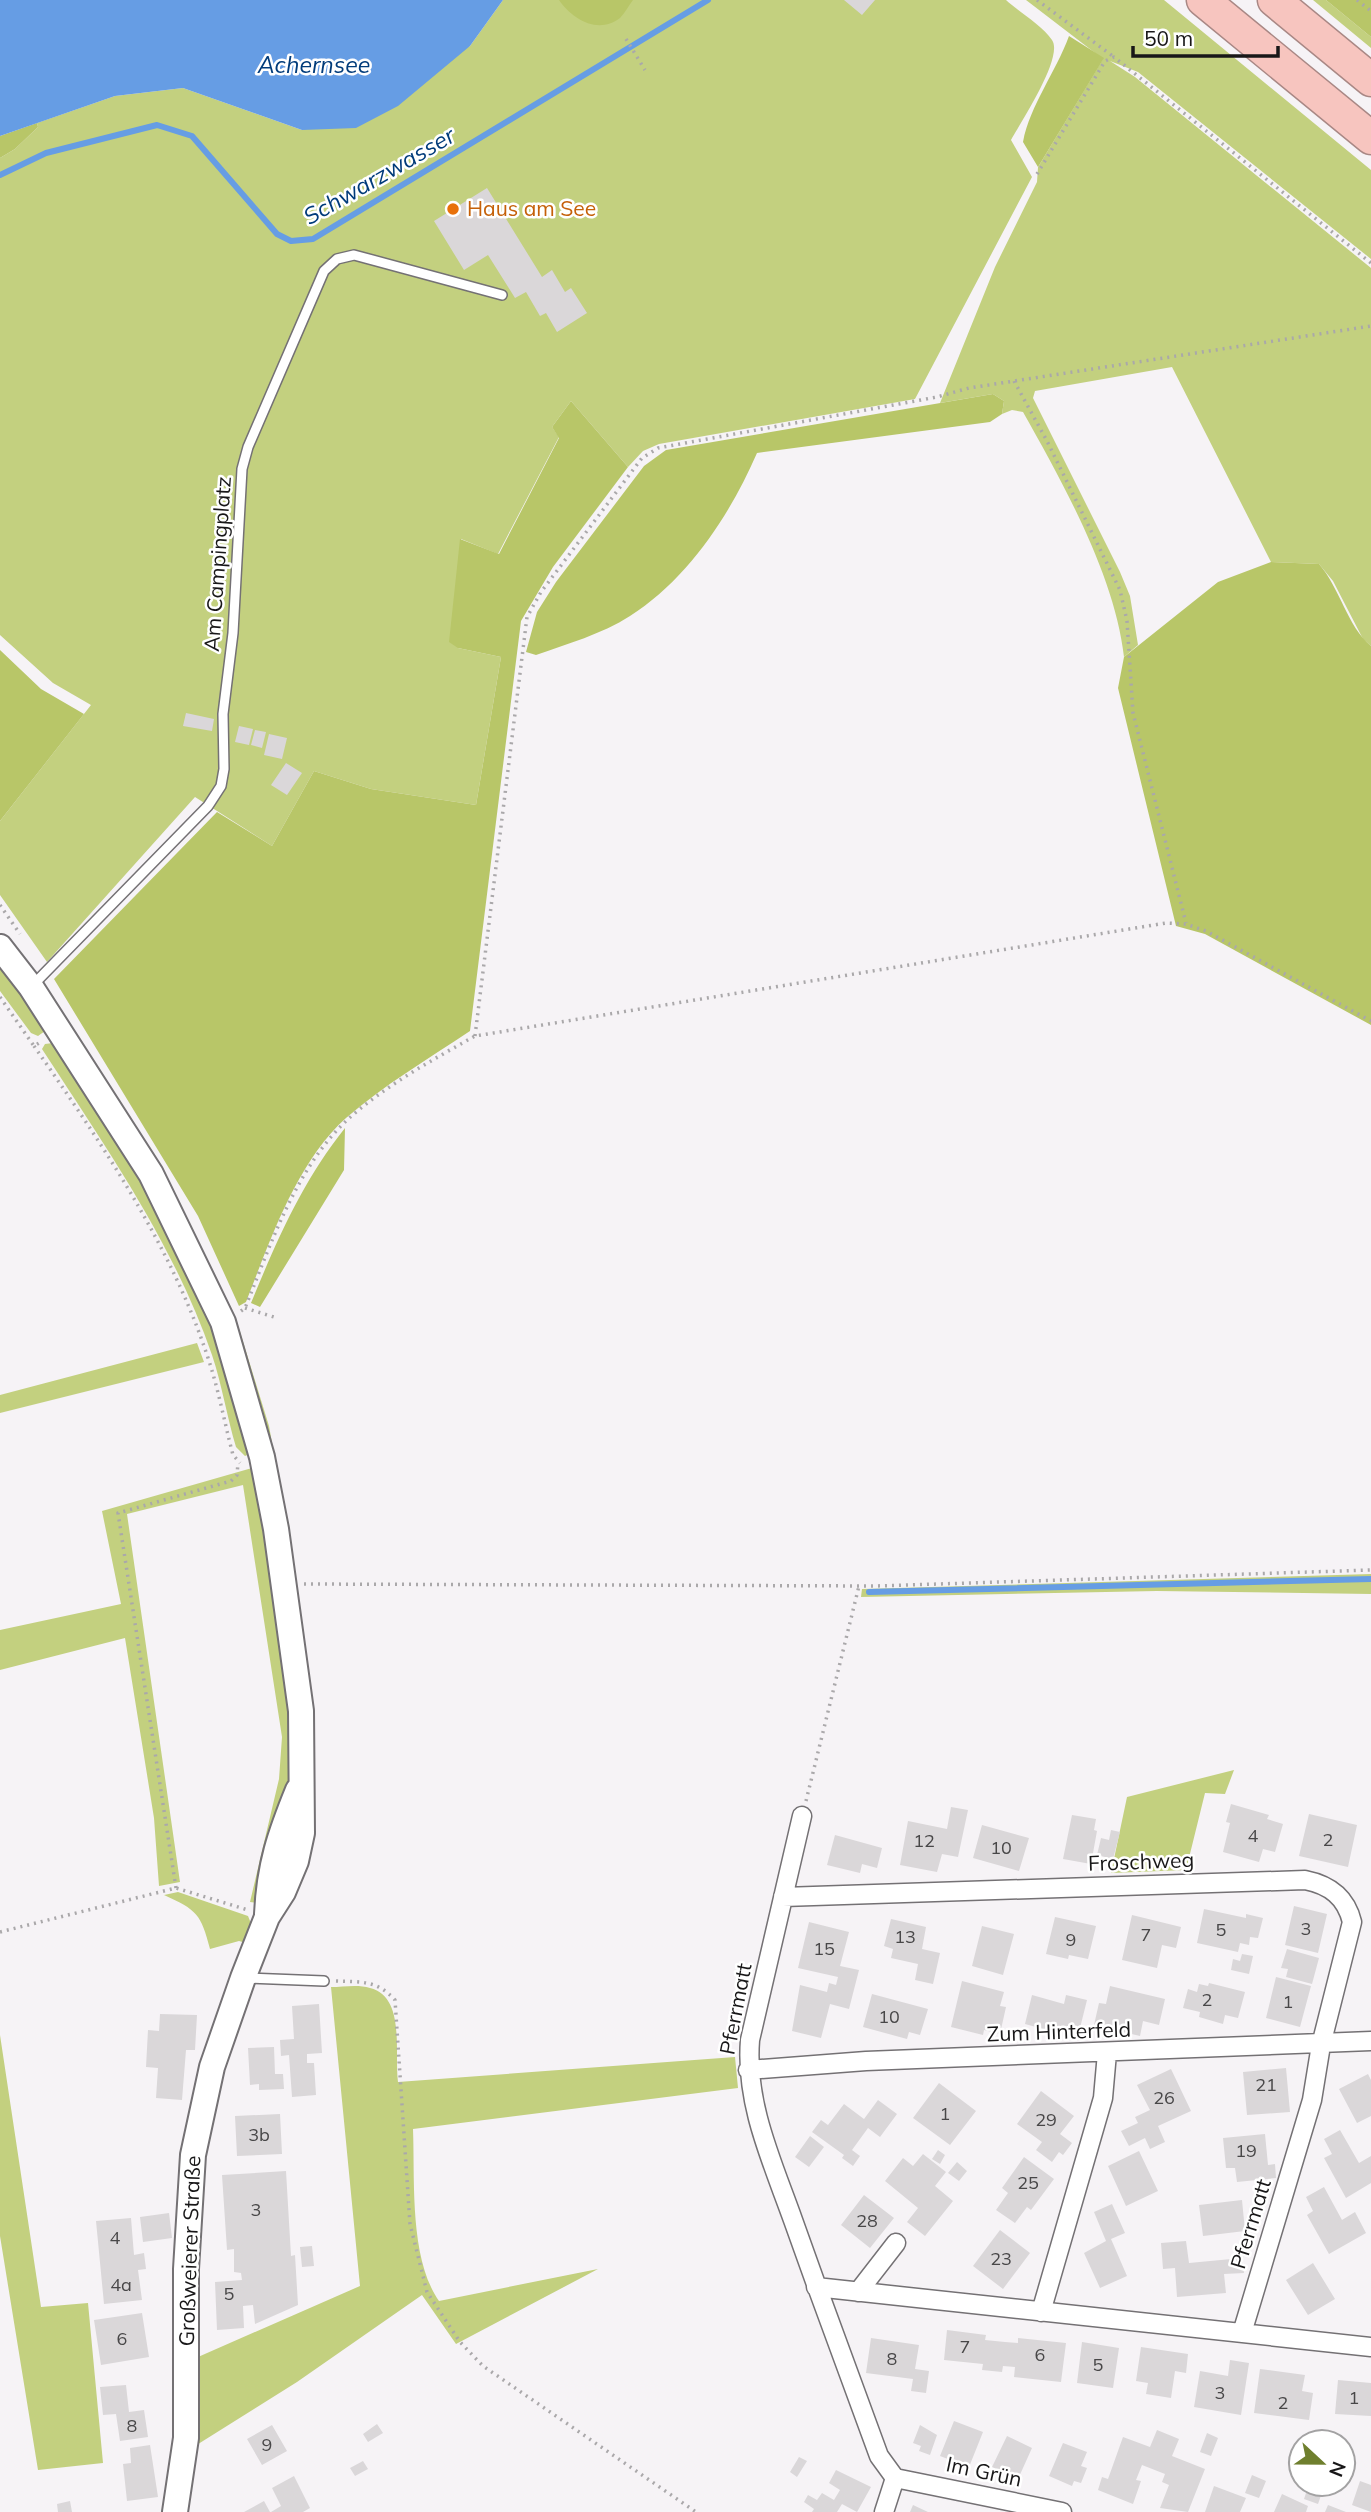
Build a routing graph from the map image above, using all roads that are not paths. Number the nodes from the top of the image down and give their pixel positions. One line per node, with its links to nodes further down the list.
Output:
1 (1203, 0): 4 (highway)
2 (1274, 0): 3 (highway)
3 (1371, 80)
4 (1371, 138)
5 (502, 295): 7 (lane, Am Campingplatz)
6 (0, 947): 7 (street)
7 (31, 987): 10 (street, Großweierer Straße)
8 (802, 1816): 9 (street, Pferrmatt)
9 (783, 1897): 13 (street, Froschweg); 15 (street, Pferrmatt)
10 (243, 1978): 11 (lane); 23 (street, Großweierer Straße)
11 (324, 1981)
12 (1371, 2041): 13 (street, Zum Hinterfeld)
13 (1321, 2045): 14 (street, Zum Hinterfeld); 20 (street, Pferrmatt)
14 (1107, 2053): 15 (street, Zum Hinterfeld); 19 (street)
15 (748, 2070): 17 (street, Pferrmatt)
16 (896, 2243): 18 (street)
17 (816, 2287): 18 (street); 22 (street, Pferrmatt)
18 (858, 2292): 19 (street)
19 (1041, 2312): 20 (street)
20 (1242, 2333): 21 (street)
21 (1371, 2347)
22 (895, 2477): 24 (street); 25 (street, Im Grün)
23 (174, 2512)
24 (884, 2512)
25 (1062, 2512)

